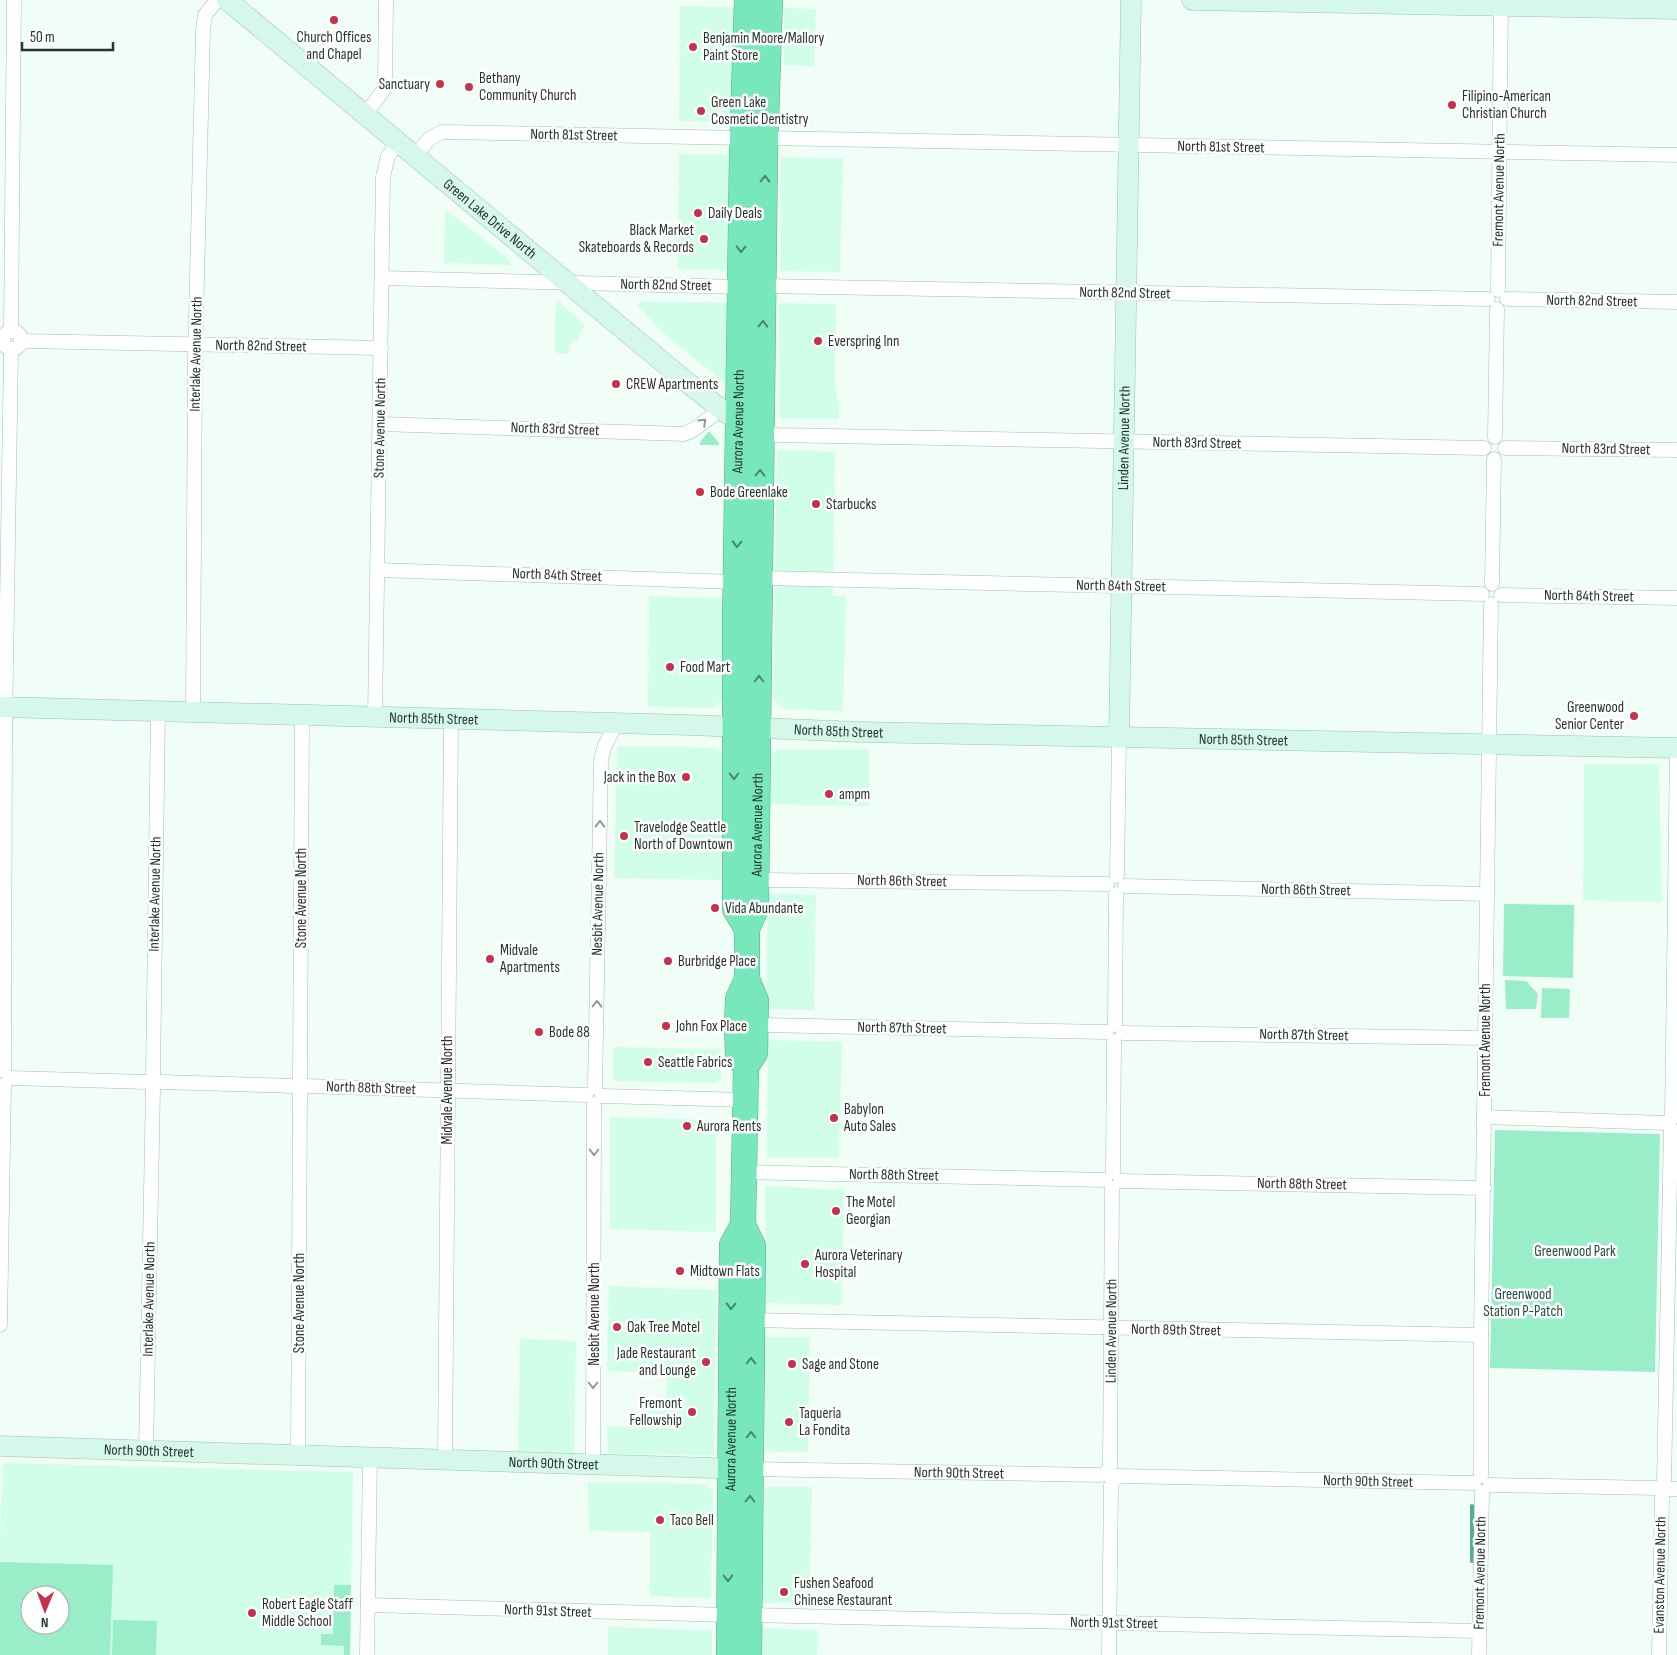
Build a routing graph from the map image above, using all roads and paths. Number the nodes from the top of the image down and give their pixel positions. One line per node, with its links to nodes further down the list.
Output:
1 (14, 0): 24 (street)
2 (217, 0): 25 (street, Interlake Avenue North)
3 (227, 0): 11 (main road, Green Lake Drive North)
4 (386, 0): 11 (street)
5 (747, 0): 12 (highway, Aurora Avenue North)
6 (770, 0): 12 (highway, Aurora Avenue North)
7 (1131, 0): 14 (main road, Linden Avenue North)
8 (1192, 0): 9 (main road)
9 (1501, 3): 10 (main road); 15 (street, Fremont Avenue North)
10 (1677, 9)
11 (366, 115): 13 (main road, Green Lake Drive North)
12 (754, 138): 14 (street, North 81st Street); 17 (street, North 81st Street); 20 (highway, Aurora Avenue North)
13 (398, 143): 17 (main road, Green Lake Drive North); 18 (street, Stone Avenue North)
14 (1128, 145): 15 (street, North 81st Street); 21 (main road, Linden Avenue North)
15 (1499, 152): 16 (street, North 81st Street); 22 (street, Fremont Avenue North)
16 (1677, 155)
17 (415, 156): 19 (main road, Green Lake Drive North)
18 (382, 278): 19 (street, North 82nd Street); 26 (street, Stone Avenue North)
19 (567, 282): 20 (street, North 82nd Street); 27 (main road, Green Lake Drive North)
20 (752, 286): 21 (street, North 82nd Street); 27 (highway, Aurora Avenue North)
21 (1126, 293): 22 (street, North 82nd Street); 30 (main road, Linden Avenue North)
22 (1497, 299): 23 (street, North 82nd Street); 29 (street, Fremont Avenue North)
23 (1677, 302)
24 (9, 341): 25 (street, North 82nd Street); 40 (street)
25 (196, 344): 26 (street, North 82nd Street); 42 (street, Interlake Avenue North)
26 (381, 348): 28 (street, Stone Avenue North)
27 (741, 419): 28 (street, North 83rd Street, one-way to 27); 30 (street, North 83rd Street); 36 (highway, Aurora Avenue North)
28 (380, 424): 35 (street, Stone Avenue North)
29 (1495, 437): 31 (street); 32 (street)
30 (1123, 442): 31 (street, North 83rd Street); 37 (main road, Linden Avenue North)
31 (1484, 448): 34 (street)
32 (1505, 448): 33 (street, North 83rd Street); 34 (street)
33 (1677, 450)
34 (1494, 459): 38 (street)
35 (378, 570): 36 (street, North 84th Street); 44 (street, Stone Avenue North)
36 (758, 580): 37 (street, North 84th Street); 47 (highway, Aurora Avenue North); 48 (highway, Aurora Avenue North, one-way to 36)
37 (1122, 586): 38 (street, North 84th Street); 49 (main road, Linden Avenue North)
38 (1491, 598): 39 (street, North 84th Street); 50 (street, Fremont Avenue North)
39 (1677, 598)
40 (3, 707): 41 (main road, North 85th Street); 62 (street)
41 (158, 711): 42 (main road, North 85th Street); 63 (street, Interlake Avenue North)
42 (192, 712): 43 (main road, North 85th Street)
43 (302, 716): 44 (main road, North 85th Street); 64 (street, Stone Avenue North)
44 (375, 717): 45 (main road, North 85th Street)
45 (451, 720): 46 (main road, North 85th Street); 65 (street, Midvale Avenue North)
46 (617, 723): 47 (main road, North 85th Street); 66 (street, Nesbit Avenue North, one-way to 46)
47 (734, 727): 48 (main road, North 85th Street); 55 (highway, Aurora Avenue North, one-way to 55)
48 (759, 728): 49 (main road, North 85th Street); 52 (highway, Aurora Avenue North)
49 (1119, 738): 50 (main road, North 85th Street); 53 (street, Linden Avenue North)
50 (1488, 745): 51 (main road, North 85th Street); 54 (street, Fremont Avenue North)
51 (1677, 748): 56 (street, Evanston Avenue North)
52 (756, 880): 53 (street, North 86th Street); 55 (highway, Aurora Avenue North)
53 (1116, 885): 54 (street, North 86th Street); 59 (street, Linden Avenue North)
54 (1487, 894): 60 (street, Fremont Avenue North)
55 (747, 929): 57 (highway, Aurora Avenue North)
56 (1675, 975): 69 (street, Evanston Avenue North)
57 (747, 979): 58 (highway, Aurora Avenue North); 61 (highway, Aurora Avenue North)
58 (757, 1026): 59 (street, North 87th Street); 61 (highway, Aurora Avenue North)
59 (1115, 1033): 60 (street, North 87th Street); 71 (street, Linden Avenue North)
60 (1485, 1038): 68 (street, Fremont Avenue North)
61 (746, 1067): 67 (highway, Aurora Avenue North)
62 (4, 1078): 63 (street, North 88th Street); 75 (street)
63 (153, 1082): 64 (street, North 88th Street); 79 (street, Interlake Avenue North)
64 (300, 1086): 65 (street, North 88th Street); 80 (street, Stone Avenue North)
65 (447, 1091): 66 (street, North 88th Street); 82 (street, Midvale Avenue North)
66 (594, 1095): 67 (street, North 88th Street); 83 (street, Nesbit Avenue North, one-way to 83)
67 (745, 1100): 70 (highway, Aurora Avenue North)
68 (1484, 1117): 69 (street); 72 (street, Fremont Avenue North)
69 (1673, 1123): 87 (street, Evanston Avenue North)
70 (743, 1172): 71 (street, North 88th Street); 73 (highway, Aurora Avenue North)
71 (1112, 1180): 72 (street, North 88th Street); 76 (street, Linden Avenue North)
72 (1484, 1188): 77 (street, Fremont Avenue North)
73 (743, 1225): 74 (highway, Aurora Avenue North); 84 (highway, Aurora Avenue North, one-way to 84)
74 (752, 1320): 76 (street, North 89th Street); 84 (highway, Aurora Avenue North, one-way to 74)
75 (0, 1325)
76 (1110, 1329): 77 (street, North 89th Street); 85 (street, Linden Avenue North)
77 (1481, 1335): 86 (street, Fremont Avenue North)
78 (0, 1446): 79 (main road, North 90th Street)
79 (146, 1450): 80 (main road, North 90th Street)
80 (298, 1455): 81 (main road, North 90th Street)
81 (370, 1458): 82 (main road, North 90th Street); 88 (street)
82 (445, 1459): 83 (main road, North 90th Street)
83 (593, 1465): 84 (main road, North 90th Street)
84 (740, 1469): 85 (street, North 90th Street); 89 (highway, Aurora Avenue North)
85 (1110, 1476): 86 (street, North 90th Street); 90 (street, Linden Avenue North)
86 (1482, 1484): 87 (street, North 90th Street); 91 (street, Fremont Avenue North)
87 (1666, 1488): 96 (street, Evanston Avenue North)
88 (368, 1605): 89 (street, North 91st Street); 93 (street)
89 (739, 1615): 90 (street, North 91st Street); 92 (highway, Aurora Avenue North)
90 (1109, 1623): 91 (street, North 91st Street); 94 (street, Linden Avenue North)
91 (1479, 1631): 95 (street, Fremont Avenue North)
92 (736, 1654)
93 (367, 1655)
94 (1109, 1655)
95 (1479, 1655)
96 (1659, 1655)

